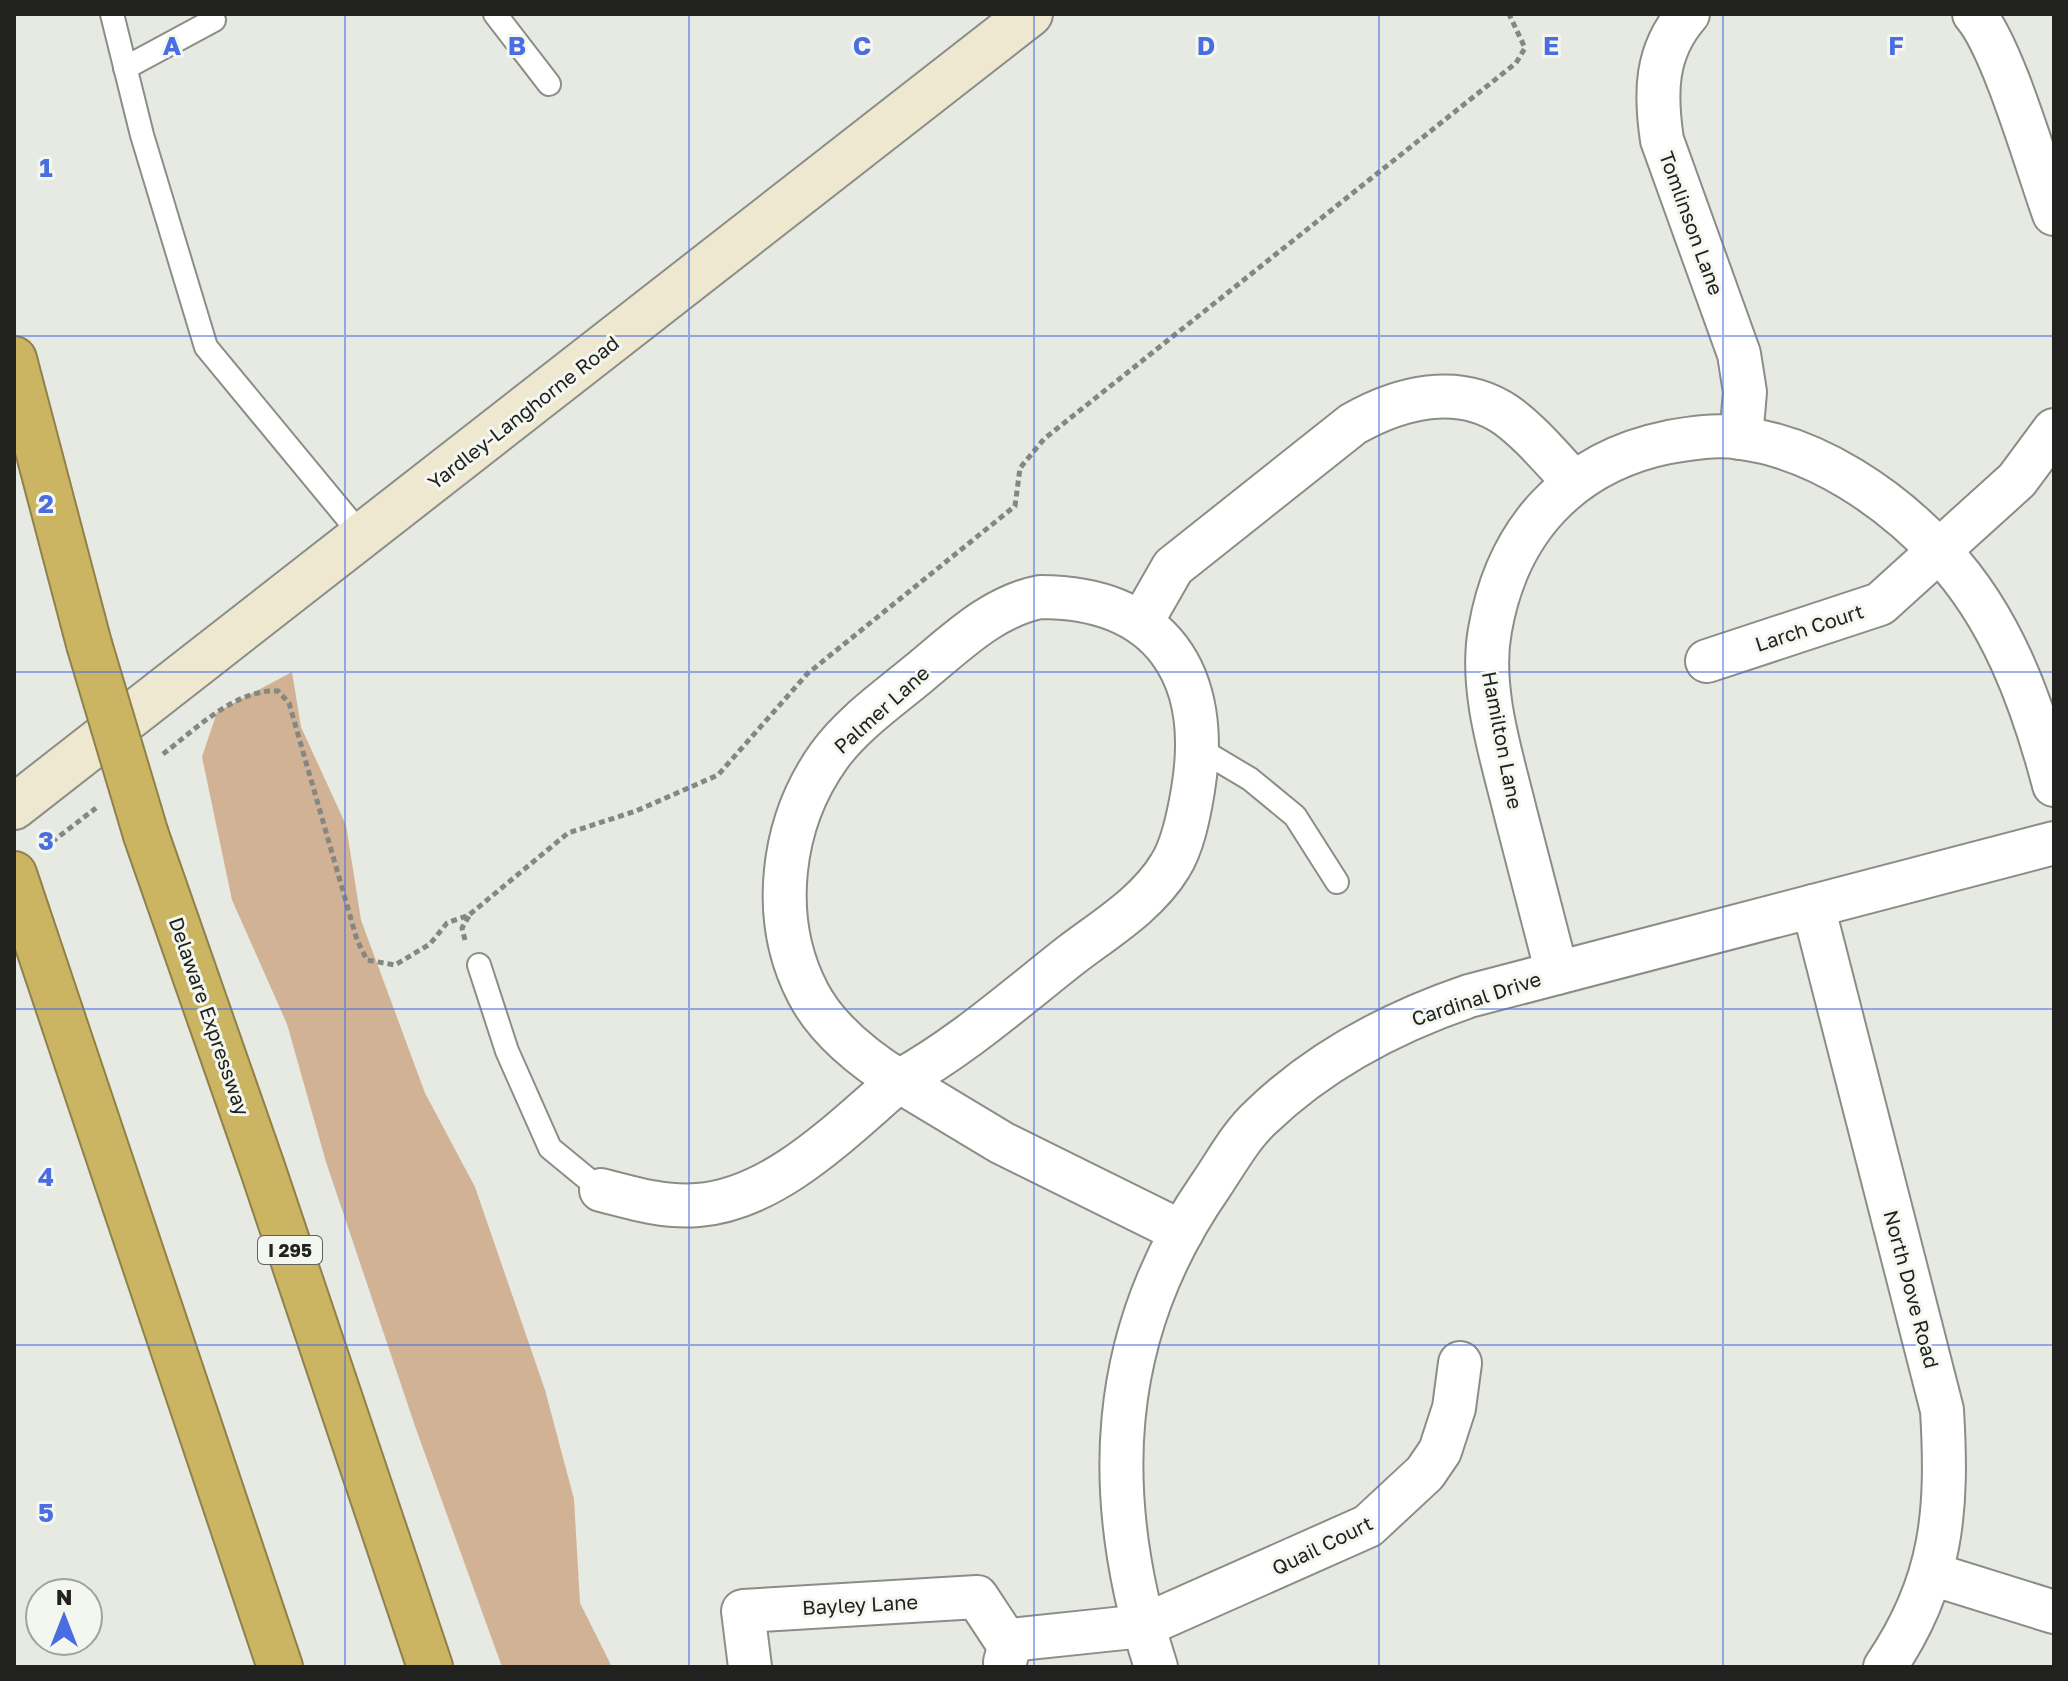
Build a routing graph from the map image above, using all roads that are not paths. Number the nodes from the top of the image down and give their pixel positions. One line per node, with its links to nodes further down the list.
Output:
1 (112, 14): 7 (lane)
2 (495, 14): 8 (lane)
3 (1030, 14): 14 (main road, Yardley-Langhorne Road)
4 (1688, 14): 12 (street, Tomlinson Lane)
5 (1974, 14): 9 (street)
6 (217, 16): 7 (lane)
7 (125, 68): 14 (lane)
8 (549, 84)
9 (2054, 214)
10 (14, 359): 36 (highway, Delaware Expressway / I 295, bridge)
11 (2054, 430): 15 (street)
12 (1741, 438): 13 (street, Hamilton Lane); 15 (street, Hamilton Lane)
13 (1573, 481): 16 (street); 26 (street, Hamilton Lane)
14 (363, 537): 20 (main road, Yardley-Langhorne Road)
15 (1941, 552): 17 (street, Larch Court); 19 (street, Hamilton Lane)
16 (1141, 623): 18 (street, Palmer Lane); 27 (street, Palmer Lane)
17 (1707, 661)
18 (1198, 748): 23 (lane); 27 (street, Palmer Lane)
19 (2054, 785)
20 (14, 807)
21 (2054, 843): 24 (street, Cardinal Drive)
22 (26, 864): 35 (highway)
23 (1337, 882)
24 (1813, 906): 26 (street, Cardinal Drive); 31 (street, North Dove Road)
25 (479, 965): 28 (lane)
26 (1557, 973): 29 (street, Cardinal Drive)
27 (899, 1081): 28 (street); 29 (street, Palmer Lane)
28 (601, 1190)
29 (1182, 1232): 33 (street, Cardinal Drive)
30 (1460, 1363): 33 (street, Quail Court)
31 (1932, 1574): 32 (street); 39 (street, North Dove Road)
32 (2054, 1612)
33 (1143, 1626): 34 (street, Bayley Lane); 38 (street, Cardinal Drive)
34 (1007, 1654): 37 (street, Bayley Lane)
35 (280, 1667)
36 (430, 1667)
37 (750, 1667)
38 (1156, 1667)
39 (1885, 1667)

